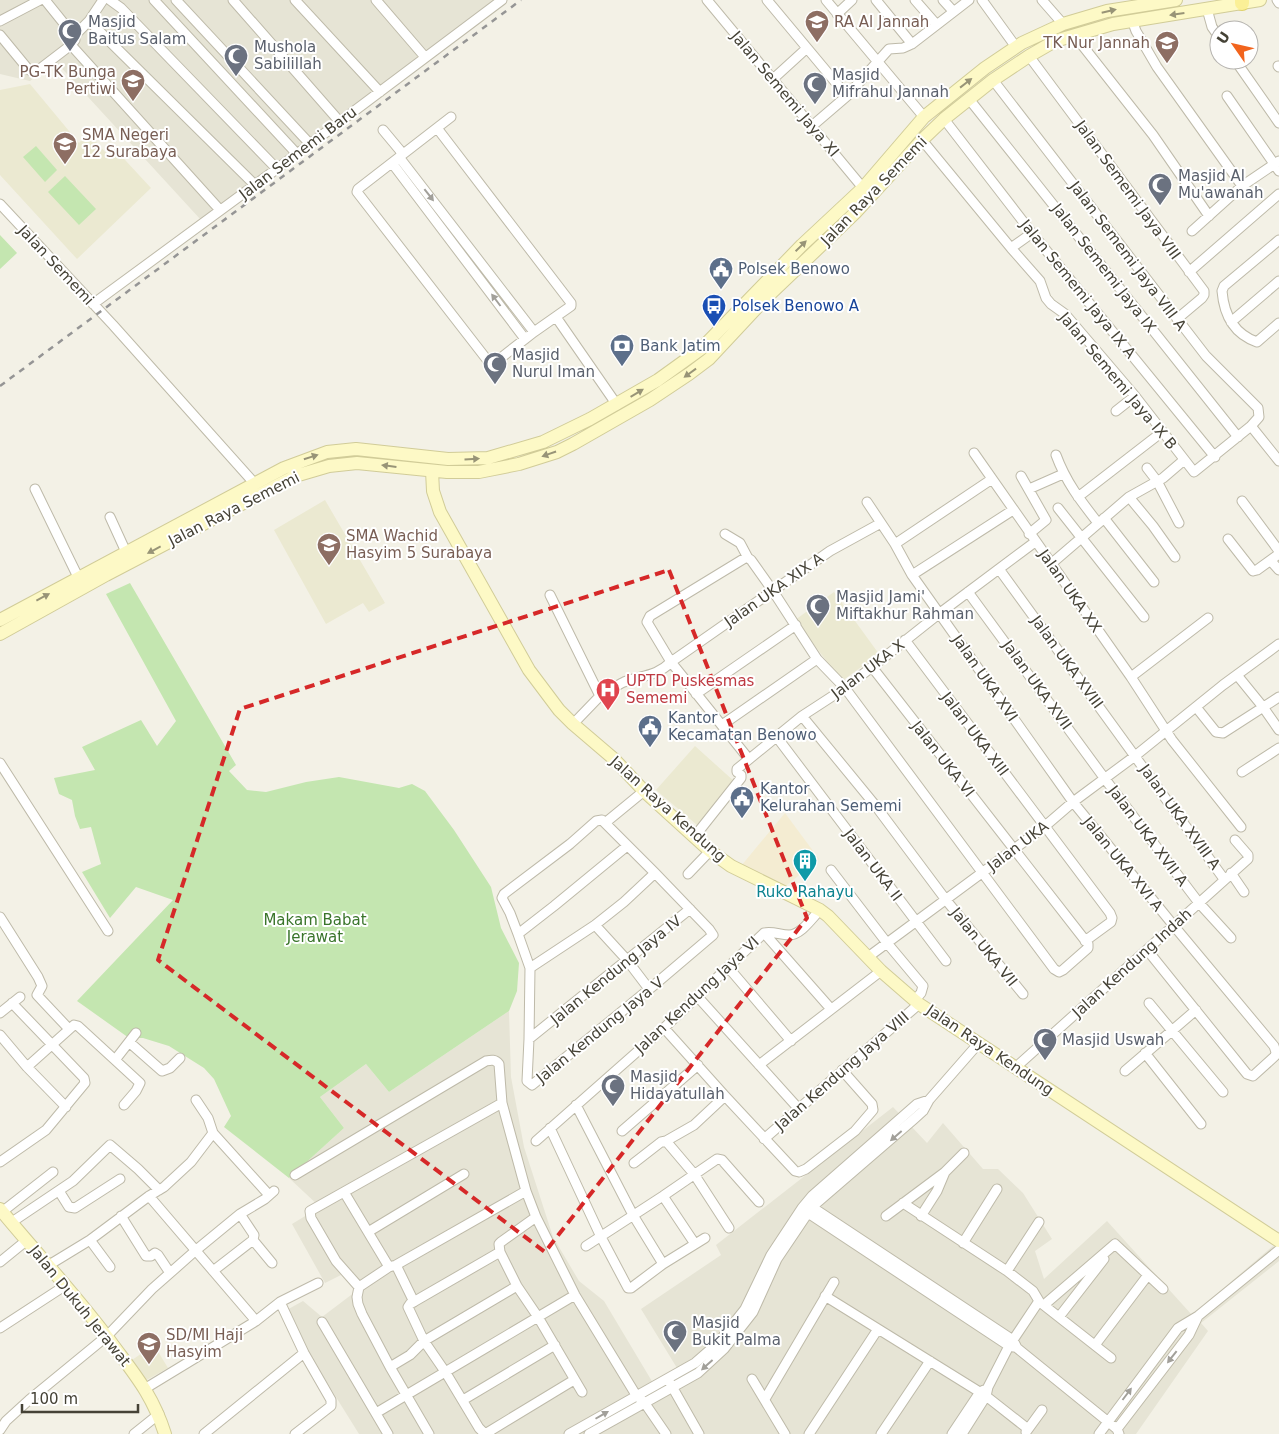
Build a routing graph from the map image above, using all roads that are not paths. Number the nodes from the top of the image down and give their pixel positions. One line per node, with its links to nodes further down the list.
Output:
1 (40, 0): 32 (street)
2 (45, 0): 37 (street)
3 (103, 0): 29 (street)
4 (110, 0): 65 (street)
5 (154, 0): 61 (street)
6 (176, 0): 60 (street)
7 (233, 0): 54 (street)
8 (295, 0): 47 (street)
9 (376, 0): 42 (street)
10 (502, 0): 42 (street, Jalan Sememi Baru)
11 (766, 0): 40 (street)
12 (826, 0): 28 (street)
13 (852, 0): 28 (street)
14 (876, 0): 38 (street)
15 (915, 0): 33 (street)
16 (943, 0): 27 (street)
17 (982, 0): 39 (street)
18 (1042, 0): 34 (street)
19 (1176, 0): 34 (main road, Jalan Raya Sememi, one-way to 19)
20 (1260, 0): 24 (main road, Jalan Raya Sememi)
21 (1277, 0): 25 (street)
22 (966, 1): 27 (street)
23 (713, 2): 45 (street, Jalan Sememi Jaya XI)
24 (1242, 2): 26 (main road, Jalan Raya Sememi)
25 (1279, 3)
26 (1207, 9): 30 (main road, Jalan Raya Sememi, one-way to 30); 31 (street)
27 (953, 12): 33 (street)
28 (837, 14): 43 (street)
29 (89, 20): 37 (street); 66 (street)
30 (1132, 20): 36 (main road, Jalan Raya Sememi); 67 (street)
31 (1210, 20)
32 (0, 21)
33 (936, 24): 38 (street)
34 (1063, 24): 39 (main road, Jalan Raya Sememi)
35 (0, 35): 37 (street)
36 (1074, 36): 41 (main road, Jalan Raya Sememi); 72 (street)
37 (73, 40): 71 (street)
38 (912, 44): 43 (street)
39 (1016, 46): 52 (main road, Jalan Raya Sememi, one-way to 39)
40 (807, 48): 45 (street); 48 (street)
41 (1029, 56): 46 (main road, Jalan Raya Sememi); 79 (street, Jalan Sememi Jaya VIII)
42 (425, 57): 47 (street, Jalan Sememi Baru)
43 (877, 62): 48 (street); 52 (street)
44 (1242, 70): 55 (street)
45 (773, 79): 56 (street, Jalan Sememi Jaya XI)
46 (993, 80): 50 (main road, Jalan Raya Sememi); 83 (street, Jalan Sememi Jaya VIII A)
47 (380, 92): 54 (street, Jalan Sememi Baru)
48 (847, 96): 56 (street)
49 (1227, 96): 64 (street)
50 (969, 99): 53 (main road, Jalan Raya Sememi); 95 (street, Jalan Sememi Jaya IX)
51 (451, 117): 57 (street)
52 (924, 117): 68 (main road, Jalan Raya Sememi)
53 (944, 119): 59 (main road, Jalan Raya Sememi); 74 (street, Jalan Sememi Jaya IX A)
54 (340, 122): 60 (street, Jalan Sememi Baru)
55 (1279, 123)
56 (812, 126): 68 (street, Jalan Sememi Jaya XI)
57 (437, 128): 62 (street); 82 (street)
58 (383, 130): 62 (street)
59 (922, 140): 76 (street, Jalan Sememi Jaya IX B); 89 (main road, Jalan Raya Sememi, one-way to 89)
60 (310, 144): 61 (street, Jalan Sememi Baru)
61 (297, 154): 65 (street, Jalan Sememi Baru)
62 (401, 156): 63 (street); 77 (street, one-way to 77)
63 (392, 163): 78 (street); 88 (street)
64 (1277, 166): 67 (street)
65 (276, 169): 66 (street, Jalan Sememi Baru)
66 (256, 185): 71 (street, Jalan Sememi Baru)
67 (1242, 186): 72 (street)
68 (863, 188): 89 (main road, Jalan Raya Sememi, one-way to 68)
69 (1279, 194): 79 (street)
70 (0, 204): 81 (street, Jalan Sememi)
71 (220, 210): 81 (street, Jalan Sememi Baru)
72 (1209, 216): 73 (street)
73 (1192, 231)
74 (1032, 233): 76 (street); 98 (street, Jalan Sememi Jaya IX A)
75 (1278, 241): 84 (street)
76 (1011, 248): 90 (street, Jalan Sememi Jaya IX B)
77 (470, 249): 78 (street); 87 (street)
78 (462, 256): 88 (street, one-way to 78)
79 (1189, 272): 83 (street, Jalan Sememi Jaya VIII)
80 (1279, 281): 84 (street)
81 (92, 304): 86 (street, Jalan Sememi)
82 (556, 317): 87 (street); 91 (street)
83 (1177, 319): 93 (street, Jalan Sememi Jaya VIII A)
84 (1231, 322): 85 (street)
85 (1279, 323)
86 (113, 325): 107 (street, Jalan Raya Sememi)
87 (534, 332): 88 (street)
88 (525, 339)
89 (661, 385): 91 (main road, Jalan Raya Sememi, one-way to 89); 102 (main road, Jalan Raya Sememi, one-way to 102)
90 (1135, 396): 92 (street); 94 (street, Jalan Sememi Jaya IX B)
91 (617, 405): 107 (main road, Jalan Raya Sememi, one-way to 91)
92 (1116, 411)
93 (1251, 426): 95 (street); 100 (street)
94 (1162, 432): 99 (street, Jalan Sememi Jaya IX B); 111 (street)
95 (1238, 437): 98 (street)
96 (974, 453): 105 (street, Jalan UKA XX)
97 (1056, 455): 103 (street)
98 (1215, 457): 99 (street)
99 (1184, 460): 106 (street)
100 (1279, 461)
101 (1147, 468): 106 (street)
102 (432, 471): 132 (main road, Jalan Raya Sememi, one-way to 132); 160 (main road, Jalan Raya Kendung)
103 (1063, 474): 109 (street); 111 (street)
104 (1021, 476): 109 (street)
105 (992, 479): 115 (street, Jalan UKA XX); 124 (street)
106 (1155, 482): 110 (street); 119 (street)
107 (255, 484): 125 (main road, Jalan Raya Sememi)
108 (35, 489): 135 (street)
109 (1029, 489): 121 (street, Jalan UKA X)
110 (1129, 497): 117 (street); 128 (street)
111 (1078, 498): 117 (street)
112 (1242, 501): 126 (street)
113 (868, 502): 118 (street, Jalan UKA XVI)
114 (1058, 508): 122 (street)
115 (1013, 510): 121 (street, Jalan UKA XX); 134 (street)
116 (110, 517): 125 (street)
117 (1101, 520): 122 (street); 136 (street)
118 (881, 523): 124 (street, Jalan UKA XVI); 137 (street, Jalan UKA XIX A)
119 (1179, 523)
120 (725, 534): 127 (street)
121 (1032, 538): 130 (street, Jalan UKA XX); 131 (street, Jalan UKA X)
122 (1082, 539): 130 (street); 141 (street)
123 (1228, 539): 129 (street)
124 (895, 544): 134 (street, Jalan UKA XVI)
125 (126, 552): 132 (main road, Jalan Raya Sememi)
126 (1279, 552): 129 (street)
127 (748, 558): 137 (street); 149 (street)
128 (1175, 558)
129 (1271, 561): 133 (street)
130 (1051, 564): 152 (street, Jalan UKA XX)
131 (999, 569): 138 (street, Jalan UKA X); 166 (street, Jalan UKA XVIII)
132 (104, 570): 135 (main road, Jalan Raya Sememi); 143 (main road, Jalan Raya Sememi)
133 (1279, 570)
134 (912, 575): 140 (street, Jalan UKA XVI)
135 (78, 578): 143 (main road, Jalan Raya Sememi, one-way to 135)
136 (1154, 582)
137 (773, 591): 144 (street); 149 (street, Jalan UKA XIX A)
138 (968, 592): 140 (street, Jalan UKA X); 170 (street, Jalan UKA XVII)
139 (550, 594): 155 (street)
140 (940, 613): 146 (street, Jalan UKA X); 172 (street, Jalan UKA XVI)
141 (1144, 618)
142 (1208, 618): 152 (street)
143 (8, 620): 145 (main road, Jalan Raya Sememi)
144 (796, 625): 148 (street); 154 (street)
145 (0, 634)
146 (905, 640): 150 (street, Jalan UKA X); 175 (street, Jalan UKA XIII)
147 (1279, 644): 151 (street, Jalan UKA)
148 (817, 659): 153 (street); 161 (street)
149 (671, 662): 154 (street); 155 (street, Jalan UKA XIX A)
150 (872, 667): 153 (street, Jalan UKA X); 179 (street, Jalan UKA VI)
151 (1237, 675): 157 (street, Jalan UKA); 158 (street)
152 (1130, 677): 162 (street, Jalan UKA XX)
153 (845, 688): 159 (street, Jalan UKA X); 183 (street)
154 (696, 694): 161 (street)
155 (600, 696): 160 (street, Jalan UKA XIX A)
156 (1279, 697): 158 (street)
157 (1196, 707): 158 (street); 162 (street, Jalan UKA)
158 (1263, 707): 163 (street)
159 (802, 716): 164 (street, Jalan UKA X); 187 (street, Jalan UKA VII)
160 (572, 724): 171 (main road, Jalan Raya Kendung)
161 (722, 725): 167 (street)
162 (1166, 730): 166 (street, Jalan UKA); 174 (street, Jalan UKA XX)
163 (1279, 730)
164 (776, 736): 167 (street, Jalan UKA X); 192 (street, Jalan UKA II)
165 (1279, 748): 169 (street)
166 (1135, 756): 170 (street, Jalan UKA); 185 (street, Jalan UKA XVIII A)
167 (748, 758): 176 (street)
168 (0, 763): 195 (street)
169 (1242, 772)
170 (1105, 778): 172 (street, Jalan UKA); 188 (street, Jalan UKA XVII A)
171 (644, 791): 173 (street); 176 (main road, Jalan Raya Kendung)
172 (1073, 802): 175 (street, Jalan UKA); 194 (street, Jalan UKA XVI A)
173 (605, 823): 178 (street); 197 (street)
174 (1241, 826)
175 (1044, 827): 179 (street, Jalan UKA); 200 (street, Jalan UKA XIII)
176 (695, 836): 180 (main road, Jalan Raya Kendung)
177 (1234, 840): 185 (street, Jalan Kendung Indah)
178 (627, 846): 182 (street); 197 (street)
179 (1014, 850): 183 (street, Jalan UKA); 200 (street, Jalan UKA VI)
180 (710, 851): 184 (street); 190 (main road, Jalan Raya Kendung)
181 (831, 870): 199 (street)
182 (655, 872): 189 (street); 193 (street)
183 (982, 873): 187 (street, Jalan UKA); 200 (street)
184 (688, 874)
185 (1228, 876): 186 (street, Jalan UKA XVIII A); 188 (street, Jalan Kendung Indah)
186 (1244, 892)
187 (946, 900): 192 (street, Jalan UKA); 209 (street, Jalan UKA VII)
188 (1199, 903): 194 (street, Jalan Kendung Indah); 198 (street, Jalan UKA XVII A)
189 (690, 909): 203 (street, Jalan Kendung Jaya IV); 208 (street, Jalan Kendung Jaya V)
190 (820, 910): 196 (street, Jalan Kendung Jaya VI); 202 (main road, Jalan Raya Kendung)
191 (0, 917): 219 (street)
192 (916, 922): 199 (street, Jalan UKA); 204 (street, Jalan UKA II)
193 (595, 925): 203 (street); 206 (street)
194 (1174, 926): 201 (street, Jalan Kendung Indah); 216 (street, Jalan UKA XVI A)
195 (108, 931)
196 (764, 933): 205 (street, Jalan Kendung Jaya VI); 215 (street)
197 (518, 934): 206 (street)
198 (1232, 938)
199 (887, 943): 202 (street, Jalan UKA); 212 (street)
200 (1087, 943)
201 (1148, 950): 216 (street); 234 (street, Jalan Kendung Indah)
202 (868, 957): 207 (main road, Jalan Raya Kendung)
203 (627, 960): 208 (street); 223 (street, Jalan Kendung Jaya IV)
204 (946, 961)
205 (728, 967): 211 (street, Jalan Kendung Jaya VI); 224 (street)
206 (530, 968): 223 (street)
207 (882, 971): 212 (main road, Jalan Raya Kendung); 215 (street)
208 (648, 989): 223 (street, Jalan Kendung Jaya V)
209 (1023, 994)
210 (20, 996): 213 (street)
211 (697, 996): 218 (street, Jalan Kendung Jaya VI); 232 (street)
212 (917, 1002): 227 (main road, Jalan Raya Kendung); 235 (street, Jalan Kendung Jaya VIII)
213 (12, 1003): 217 (street); 226 (street)
214 (1149, 1003): 220 (street)
215 (831, 1009): 224 (street)
216 (1196, 1010): 220 (street)
217 (0, 1013)
218 (664, 1028): 231 (street); 242 (street, Jalan Kendung Jaya VI)
219 (69, 1029): 226 (street); 230 (street)
220 (1172, 1030): 228 (street); 237 (street)
221 (136, 1033): 225 (street)
222 (0, 1035): 233 (street)
223 (529, 1039)
224 (790, 1041): 232 (street)
225 (129, 1042): 229 (street); 230 (street)
226 (52, 1044): 233 (street); 243 (street)
227 (978, 1044): 234 (main road, Jalan Raya Kendung); 255 (street)
228 (1145, 1053): 236 (street); 245 (street)
229 (180, 1058)
230 (115, 1060): 241 (street)
231 (698, 1065): 238 (street); 247 (street)
232 (759, 1065): 244 (street)
233 (27, 1067): 243 (street)
234 (1015, 1068): 288 (main road, Jalan Raya Kendung)
235 (842, 1070): 244 (street, Jalan Kendung Jaya VIII); 249 (street)
236 (1125, 1071)
237 (1223, 1092)
238 (725, 1096): 249 (street); 251 (street)
239 (196, 1100): 248 (street)
240 (502, 1104): 260 (street); 265 (street); 266 (street)
241 (124, 1105)
242 (576, 1105): 246 (street, Jalan Kendung Jaya VI); 274 (street)
243 (66, 1107): 253 (street)
244 (798, 1108): 249 (street, Jalan Kendung Jaya VIII)
245 (1201, 1124)
246 (550, 1128): 250 (street, Jalan Kendung Jaya VI); 283 (street)
247 (622, 1131)
248 (214, 1133): 263 (street); 273 (street)
249 (764, 1139)
250 (536, 1141)
251 (666, 1141): 254 (street); 259 (street)
252 (964, 1152): 257 (street)
253 (0, 1162)
254 (634, 1163)
255 (853, 1165): 272 (street); 317 (street)
256 (53, 1172): 271 (street)
257 (945, 1172): 270 (street); 277 (street)
258 (464, 1174): 282 (street)
259 (694, 1174): 268 (street); 269 (street); 281 (street)
260 (295, 1175)
261 (120, 1179): 264 (street)
262 (997, 1189): 289 (street)
263 (159, 1190): 264 (street); 267 (street)
264 (59, 1191): 279 (street)
265 (526, 1191): 278 (street); 300 (street)
266 (344, 1192): 282 (street); 309 (street)
267 (148, 1196): 275 (street); 294 (street)
268 (663, 1196): 274 (street); 290 (street)
269 (759, 1202)
270 (903, 1203): 276 (street); 277 (street)
271 (1, 1210): 279 (main road, Jalan Dukuh Jerawat)
272 (810, 1210): 317 (street); 328 (street)
273 (240, 1214): 287 (street); 294 (street)
274 (632, 1215): 283 (street); 298 (street)
275 (121, 1216): 286 (street); 304 (street)
276 (886, 1216)
277 (921, 1216): 289 (street)
278 (536, 1217): 295 (street); 312 (street)
279 (12, 1222): 285 (main road, Jalan Dukuh Jerawat)
280 (1039, 1222): 303 (street)
281 (729, 1228)
282 (368, 1232): 300 (street)
283 (601, 1237): 292 (street); 298 (street)
284 (705, 1238): 290 (street)
285 (26, 1240): 296 (street); 299 (main road, Jalan Dukuh Jerawat)
286 (90, 1240): 299 (street); 301 (street)
287 (253, 1240): 297 (street); 302 (street)
288 (1279, 1241)
289 (963, 1243): 303 (street)
290 (695, 1244): 298 (street)
291 (1115, 1244): 305 (street); 316 (street); 320 (street)
292 (586, 1246)
293 (1279, 1250): 318 (street)
294 (195, 1251): 302 (street); 304 (street)
295 (500, 1252): 310 (street); 315 (street)
296 (0, 1262)
297 (272, 1263)
298 (663, 1264)
299 (49, 1265): 308 (main road, Jalan Dukuh Jerawat)
300 (392, 1266): 309 (street); 315 (street)
301 (110, 1267)
302 (213, 1271): 321 (street)
303 (1007, 1271): 316 (street)
304 (170, 1273): 325 (street)
305 (1148, 1275): 311 (street); 329 (street)
306 (834, 1282): 313 (street)
307 (318, 1283): 314 (street)
308 (66, 1285): 323 (street); 325 (main road, Jalan Dukuh Jerawat)
309 (358, 1286): 333 (street)
310 (517, 1286): 319 (street); 326 (street)
311 (1163, 1289)
312 (575, 1295): 319 (street); 343 (street)
313 (826, 1296): 324 (street); 344 (street)
314 (280, 1302): 321 (street); 330 (street)
315 (414, 1302): 326 (street)
316 (1041, 1303): 320 (street); 328 (street)
317 (749, 1310): 337 (street); 339 (street, one-way to 339)
318 (1198, 1316): 350 (street, one-way to 318); 353 (street, one-way to 353)
319 (538, 1317): 327 (street); 334 (street)
320 (1059, 1317): 329 (street)
321 (256, 1321): 338 (street)
322 (322, 1322): 348 (street)
323 (0, 1328)
324 (878, 1329): 332 (street); 366 (street)
325 (107, 1336): 338 (main road, Jalan Dukuh Jerawat); 351 (street)
326 (424, 1341): 333 (street); 334 (street)
327 (555, 1345): 336 (street); 345 (street)
328 (1013, 1345): 341 (street); 350 (street)
329 (1095, 1345): 331 (street)
330 (304, 1352): 356 (street); 357 (street)
331 (1111, 1358)
332 (930, 1361): 341 (street); 367 (street)
333 (390, 1367): 342 (street)
334 (446, 1373): 342 (street); 345 (street)
335 (752, 1379): 344 (street)
336 (574, 1380): 340 (street); 360 (street)
337 (664, 1380): 339 (street); 343 (street)
338 (146, 1388): 349 (main road, Jalan Dukuh Jerawat)
339 (669, 1389): 346 (street); 364 (street)
340 (582, 1392)
341 (985, 1392): 352 (street); 368 (street); 369 (street)
342 (407, 1395): 348 (street); 359 (street)
343 (636, 1395): 346 (street); 361 (street, one-way to 343)
344 (765, 1399): 365 (street)
345 (463, 1400): 360 (street)
346 (647, 1401): 362 (street); 363 (street)
347 (1042, 1410): 352 (street)
348 (376, 1413): 358 (street)
349 (159, 1414): 354 (street); 355 (main road, Jalan Dukuh Jerawat)
350 (1106, 1422): 353 (street); 370 (street)
351 (0, 1430)
352 (1027, 1432)
353 (1118, 1432)
354 (134, 1434)
355 (165, 1434)
356 (204, 1434)
357 (295, 1434)
358 (388, 1434)
359 (429, 1434)
360 (485, 1434)
361 (569, 1434)
362 (589, 1434)
363 (666, 1434)
364 (699, 1434)
365 (785, 1434)
366 (809, 1434)
367 (881, 1434)
368 (952, 1434)
369 (962, 1434)
370 (1099, 1434)

